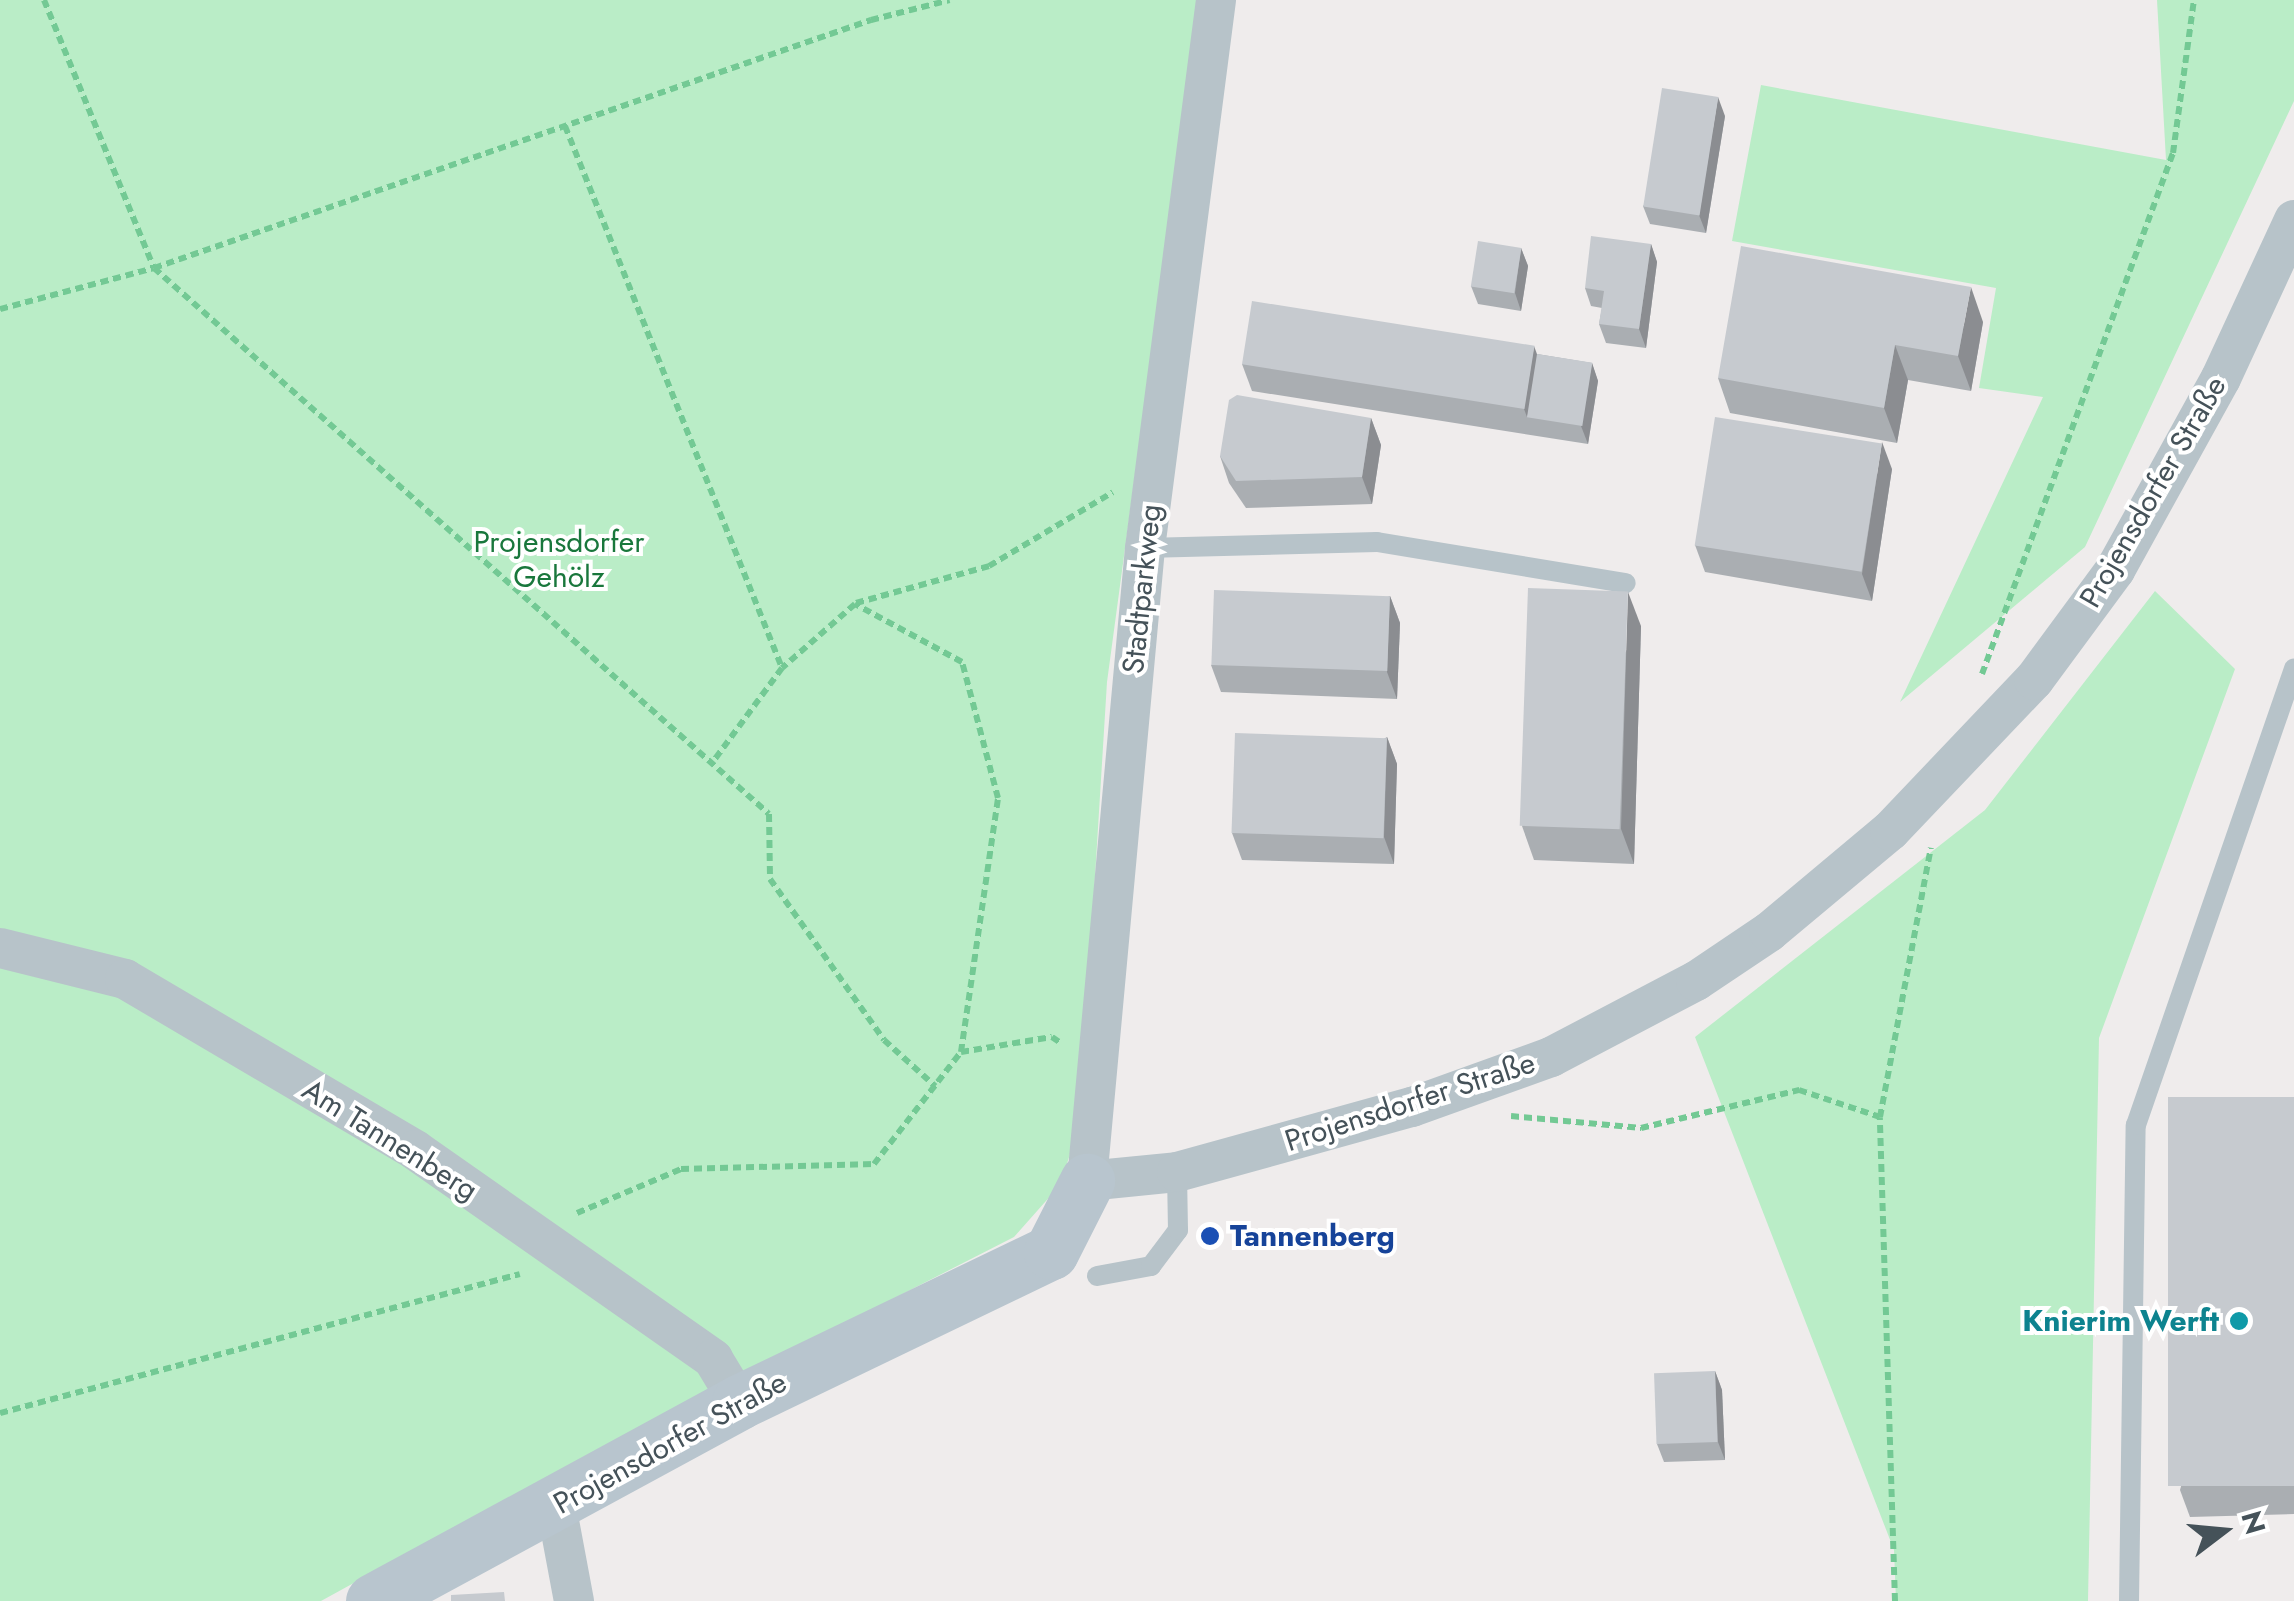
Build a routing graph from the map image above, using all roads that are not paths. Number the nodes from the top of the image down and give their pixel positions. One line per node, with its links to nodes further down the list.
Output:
1 (1216, 0): 3 (street, Stadtparkweg)
2 (2294, 220): 7 (street, Projensdorfer Straße)
3 (1145, 548): 4 (lane); 8 (street, Stadtparkweg)
4 (1626, 584)
5 (2294, 669): 14 (lane)
6 (0, 948): 10 (street, Am Tannenberg)
7 (1177, 1172): 8 (street, Projensdorfer Straße); 9 (lane)
8 (1087, 1181): 10 (street, Projensdorfer Straße)
9 (1097, 1276)
10 (738, 1402): 11 (street, Projensdorfer Straße)
11 (556, 1505): 12 (street, Projensdorfer Straße); 13 (street)
12 (373, 1601)
13 (574, 1601)
14 (2129, 1601)

